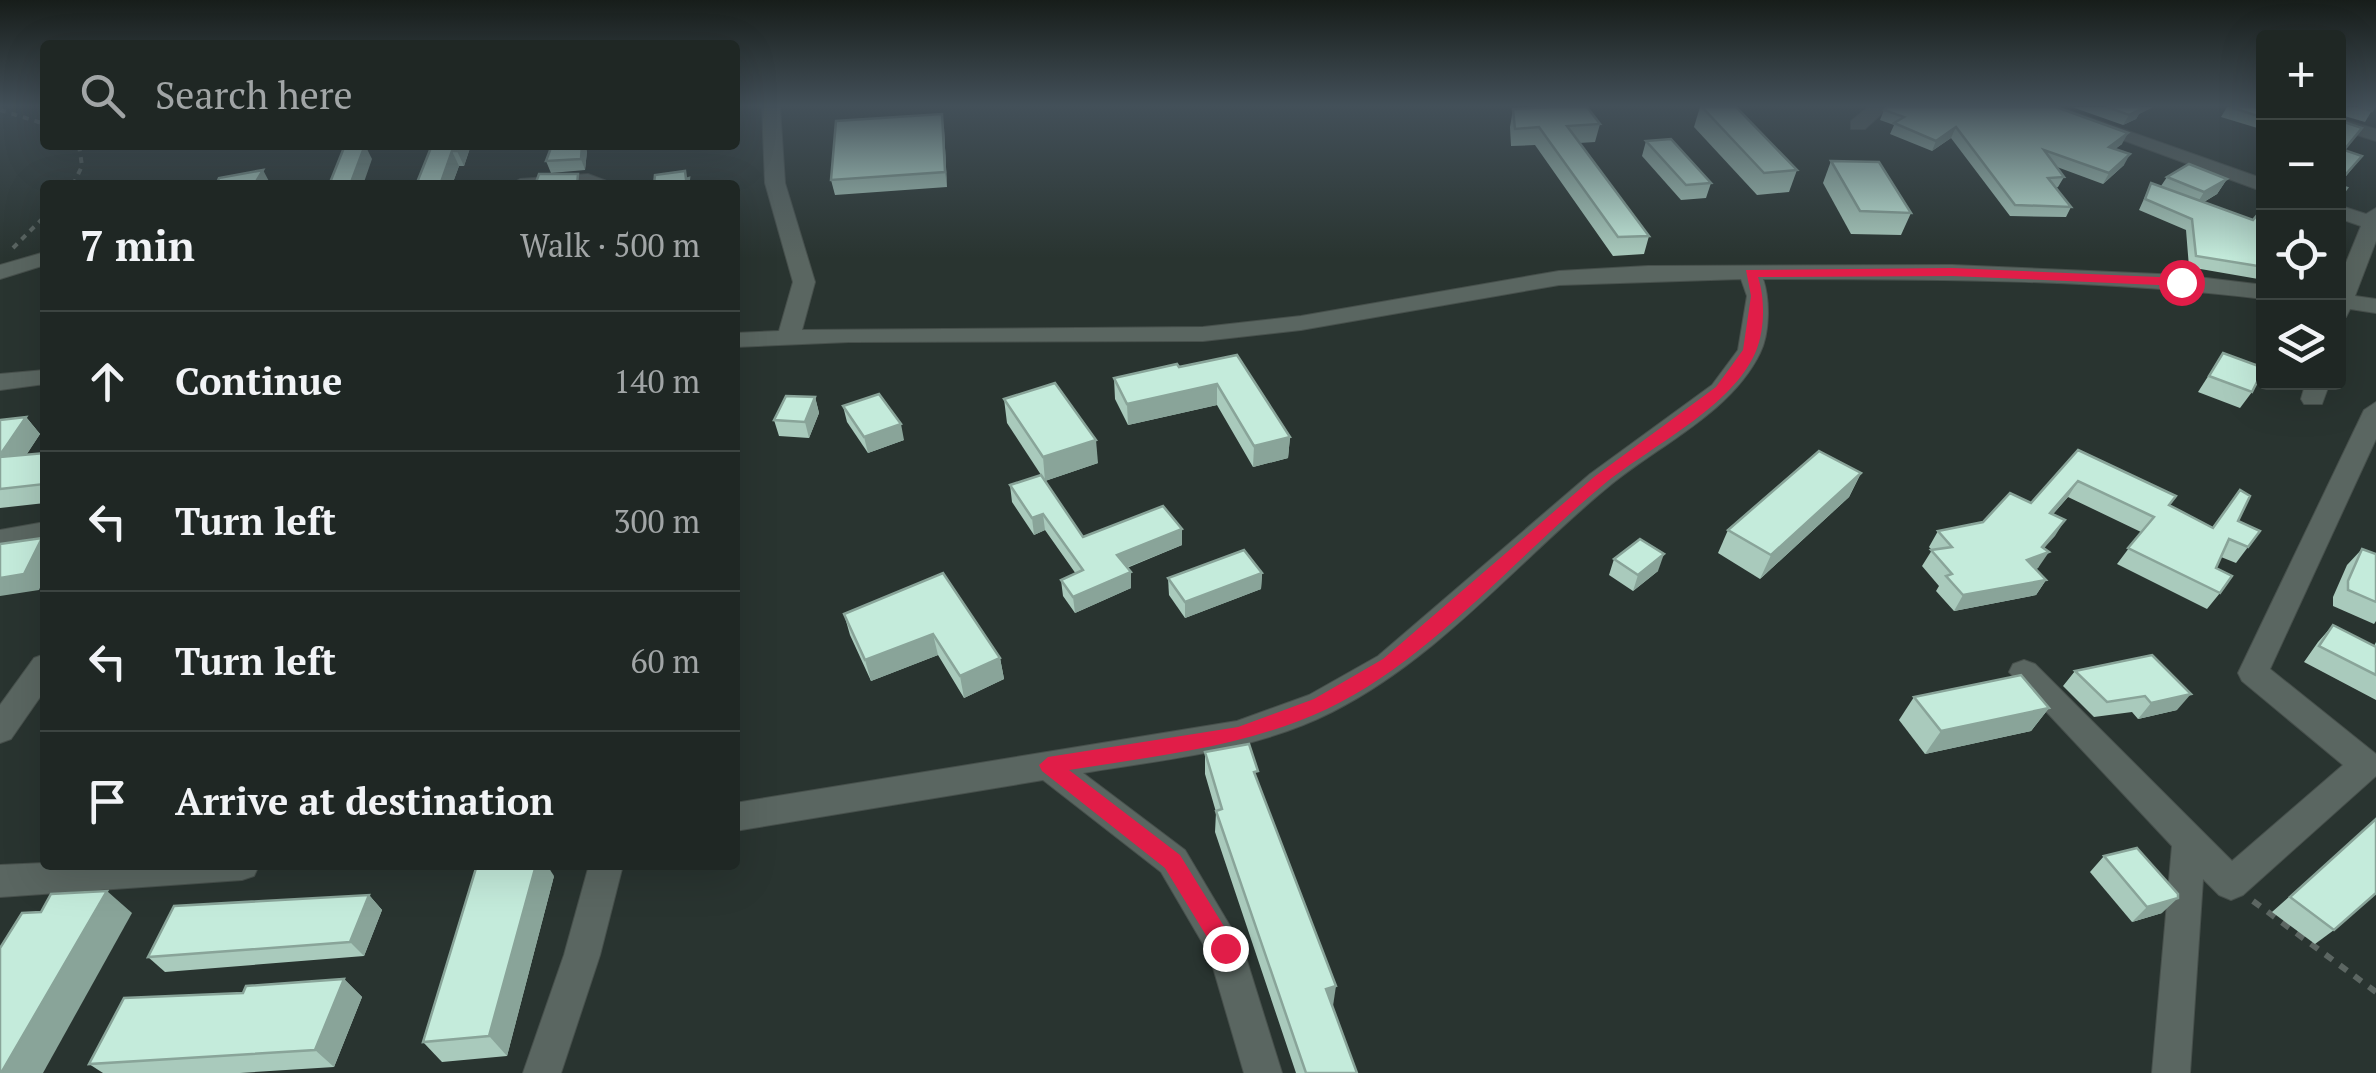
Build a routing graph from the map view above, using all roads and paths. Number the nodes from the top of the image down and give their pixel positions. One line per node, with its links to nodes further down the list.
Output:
1 (774, 157): 14 (street)
2 (2183, 157): 3 (street)
3 (2256, 183)
4 (2346, 213): 5 (street)
5 (2374, 218): 11 (street)
6 (40, 222): 8 (path)
7 (40, 258): 8 (street)
8 (4, 262)
9 (1750, 273): 10 (street); 14 (street); 24 (street)
10 (2256, 291)
11 (2342, 300)
12 (2346, 306): 13 (street)
13 (2375, 308)
14 (789, 337): 15 (street)
15 (740, 340)
16 (40, 378): 17 (street)
17 (0, 382)
18 (2376, 410): 30 (street)
19 (40, 533): 20 (street)
20 (0, 540)
21 (2024, 672): 26 (street)
22 (40, 673): 23 (street)
23 (0, 730)
24 (1048, 765): 25 (street); 33 (street)
25 (740, 817)
26 (2189, 841): 30 (street); 34 (street)
27 (166, 870): 29 (street)
28 (605, 870): 32 (street)
29 (0, 881)
30 (2231, 884): 31 (path)
31 (2376, 992)
32 (542, 1073)
33 (1263, 1073)
34 (2171, 1073)

